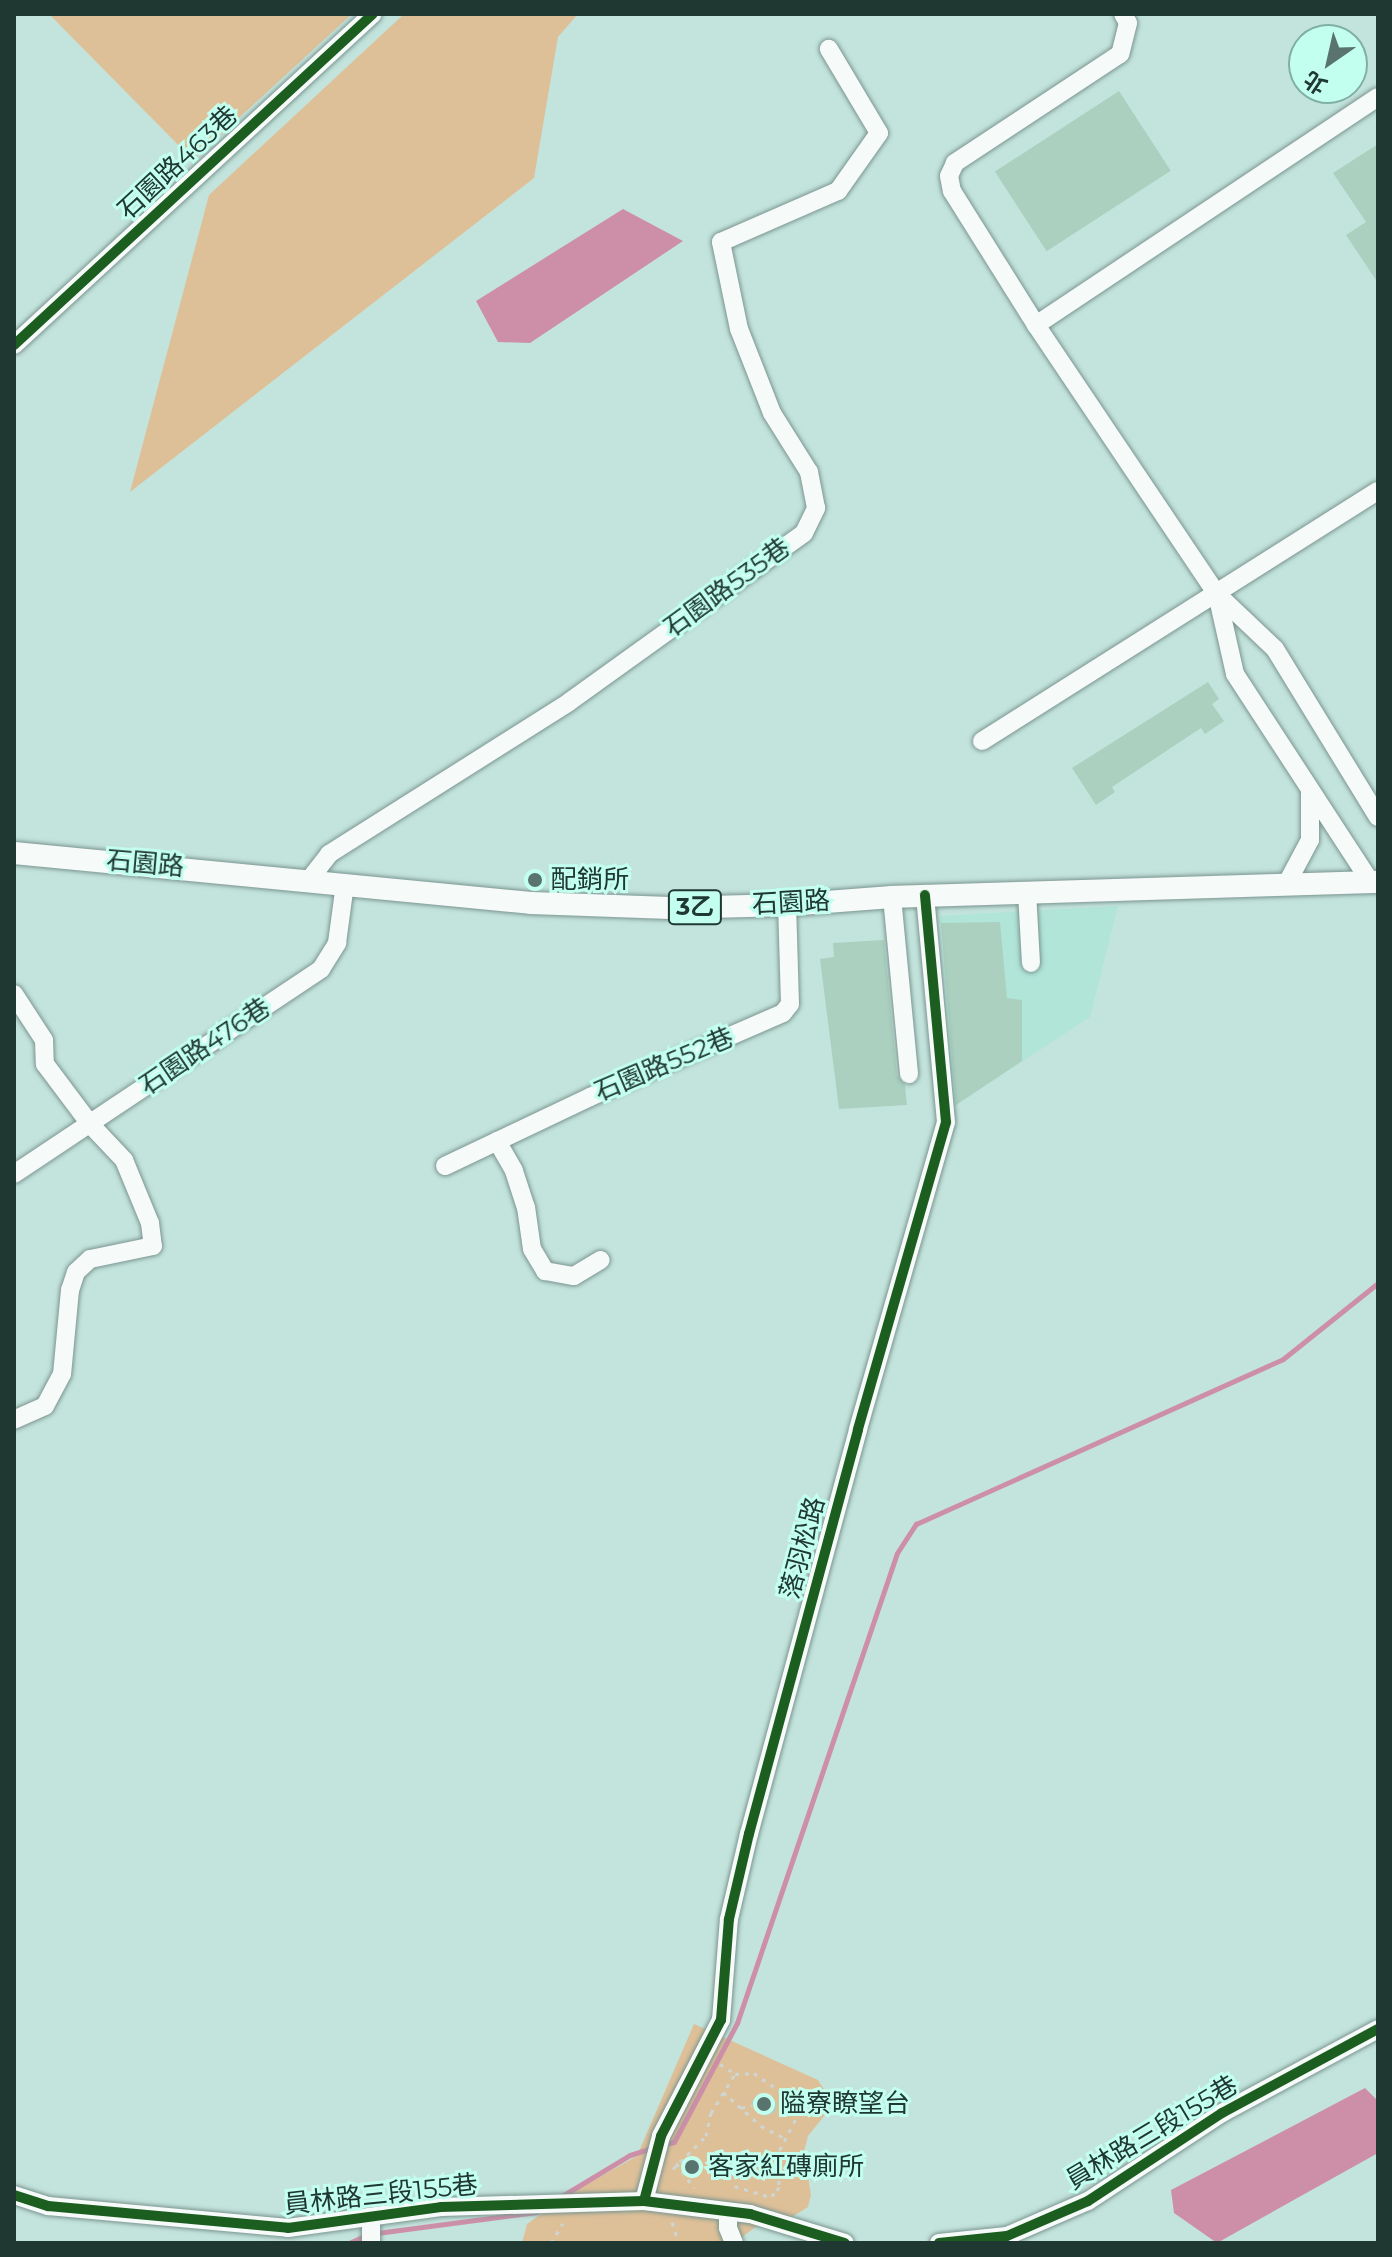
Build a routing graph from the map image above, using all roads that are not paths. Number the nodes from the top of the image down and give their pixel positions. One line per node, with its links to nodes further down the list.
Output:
1 (373, 14): 6 (street, 石園路463巷)
2 (1123, 14): 5 (street)
3 (829, 49): 13 (street, 石園路535巷)
4 (1378, 97): 5 (street)
5 (1036, 325): 8 (street)
6 (14, 345)
7 (1378, 491): 8 (street)
8 (1217, 594): 9 (street); 10 (street); 11 (street)
9 (982, 741)
10 (1309, 788): 14 (street); 15 (street)
11 (1378, 817)
12 (14, 853): 13 (main road, 石園路 / 3乙)
13 (309, 880): 16 (main road, 石園路 / 3乙)
14 (1374, 882): 15 (main road, 石園路 / 3乙)
15 (1287, 883): 17 (main road, 石園路 / 3乙)
16 (345, 884): 20 (main road, 石園路 / 3乙); 24 (street, 石園路476巷)
17 (1027, 892): 18 (main road, 石園路 / 3乙); 21 (street)
18 (925, 895): 19 (main road, 石園路 / 3乙); 32 (street, 落羽松路)
19 (892, 897): 20 (main road, 石園路 / 3乙); 23 (street)
20 (787, 905): 25 (street, 石園路552巷)
21 (1031, 963)
22 (14, 994): 24 (street)
23 (909, 1074)
24 (90, 1124): 27 (street, 石園路476巷); 29 (street)
25 (497, 1141): 26 (street, 石園路552巷); 28 (street)
26 (445, 1166)
27 (14, 1174)
28 (601, 1260)
29 (14, 1420)
30 (1378, 2029): 37 (street, 員林路三段155巷)
31 (14, 2195): 34 (street, 員林路三段155巷)
32 (644, 2201): 33 (street, 員林路三段155巷); 34 (street, 員林路三段155巷)
33 (728, 2212): 35 (street); 36 (street, 員林路三段155巷)
34 (371, 2232)
35 (734, 2243)
36 (845, 2243)
37 (939, 2243)

